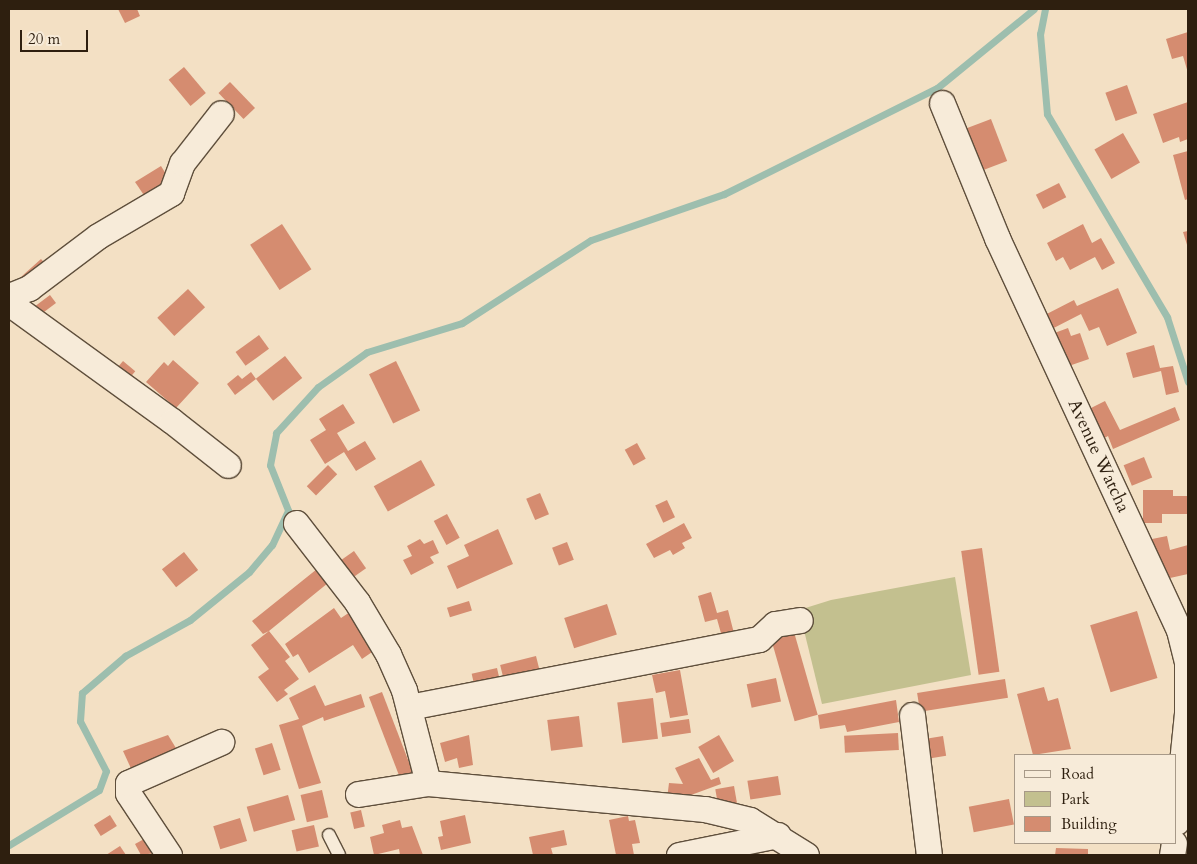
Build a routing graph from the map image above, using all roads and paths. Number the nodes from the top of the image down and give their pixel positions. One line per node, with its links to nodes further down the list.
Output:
1 (942, 103): 13 (street, Avenue Watcha)
2 (221, 113): 3 (street)
3 (9, 296)
4 (9, 303): 5 (street)
5 (228, 465)
6 (296, 523): 8 (street)
7 (800, 620): 8 (street)
8 (409, 707): 11 (street)
9 (912, 715): 20 (street)
10 (221, 742): 16 (street)
11 (428, 783): 12 (street); 15 (street)
12 (358, 794)
13 (1177, 812)
14 (329, 835): 17 (lane)
15 (778, 835): 18 (street); 19 (street)
16 (169, 855)
17 (339, 855)
18 (679, 855)
19 (806, 855)
20 (929, 855)

